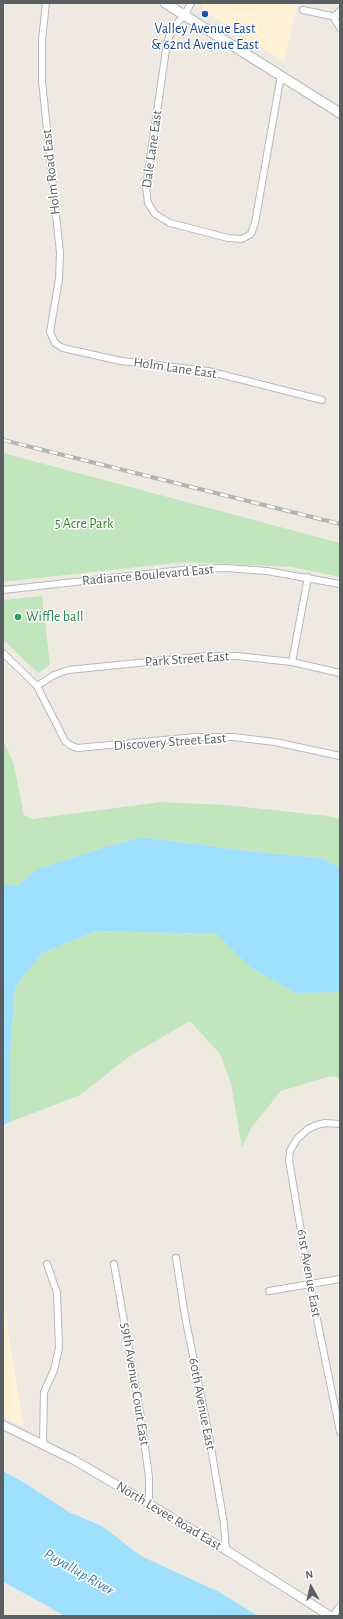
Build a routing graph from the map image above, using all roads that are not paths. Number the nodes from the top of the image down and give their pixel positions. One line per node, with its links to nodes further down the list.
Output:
1 (46, 3): 11 (street, Holm Road East)
2 (165, 3): 6 (main road)
3 (191, 3): 6 (street)
4 (303, 10): 7 (street)
5 (340, 11): 7 (street)
6 (184, 16): 9 (main road); 9 (street, Dale Lane East)
7 (336, 17): 8 (street)
8 (340, 28)
9 (281, 75): 10 (main road)
10 (340, 113)
11 (53, 340): 12 (street, Holm Lane East)
12 (322, 400)
13 (308, 577): 14 (street, Radiance Boulevard East); 15 (street, Radiance Boulevard East); 17 (street)
14 (340, 584)
15 (3, 590)
16 (3, 653): 19 (street)
17 (292, 662): 18 (street, Park Street East); 19 (street, Park Street East)
18 (340, 672)
19 (37, 686): 20 (street, Discovery Street East)
20 (340, 756)
21 (340, 1124): 26 (street, 61st Avenue East)
22 (176, 1258): 32 (street, 60th Avenue East)
23 (47, 1264): 30 (street)
24 (114, 1264): 31 (street, 59th Avenue Court East)
25 (340, 1279): 26 (street)
26 (310, 1285): 27 (street); 29 (street, 61st Avenue East)
27 (269, 1292)
28 (3, 1425): 30 (street, North Levee Road East)
29 (340, 1432)
30 (43, 1444): 31 (street, North Levee Road East)
31 (149, 1504): 32 (street, North Levee Road East)
32 (226, 1550): 34 (street, North Levee Road East)
33 (340, 1606): 34 (street)
34 (331, 1616)

